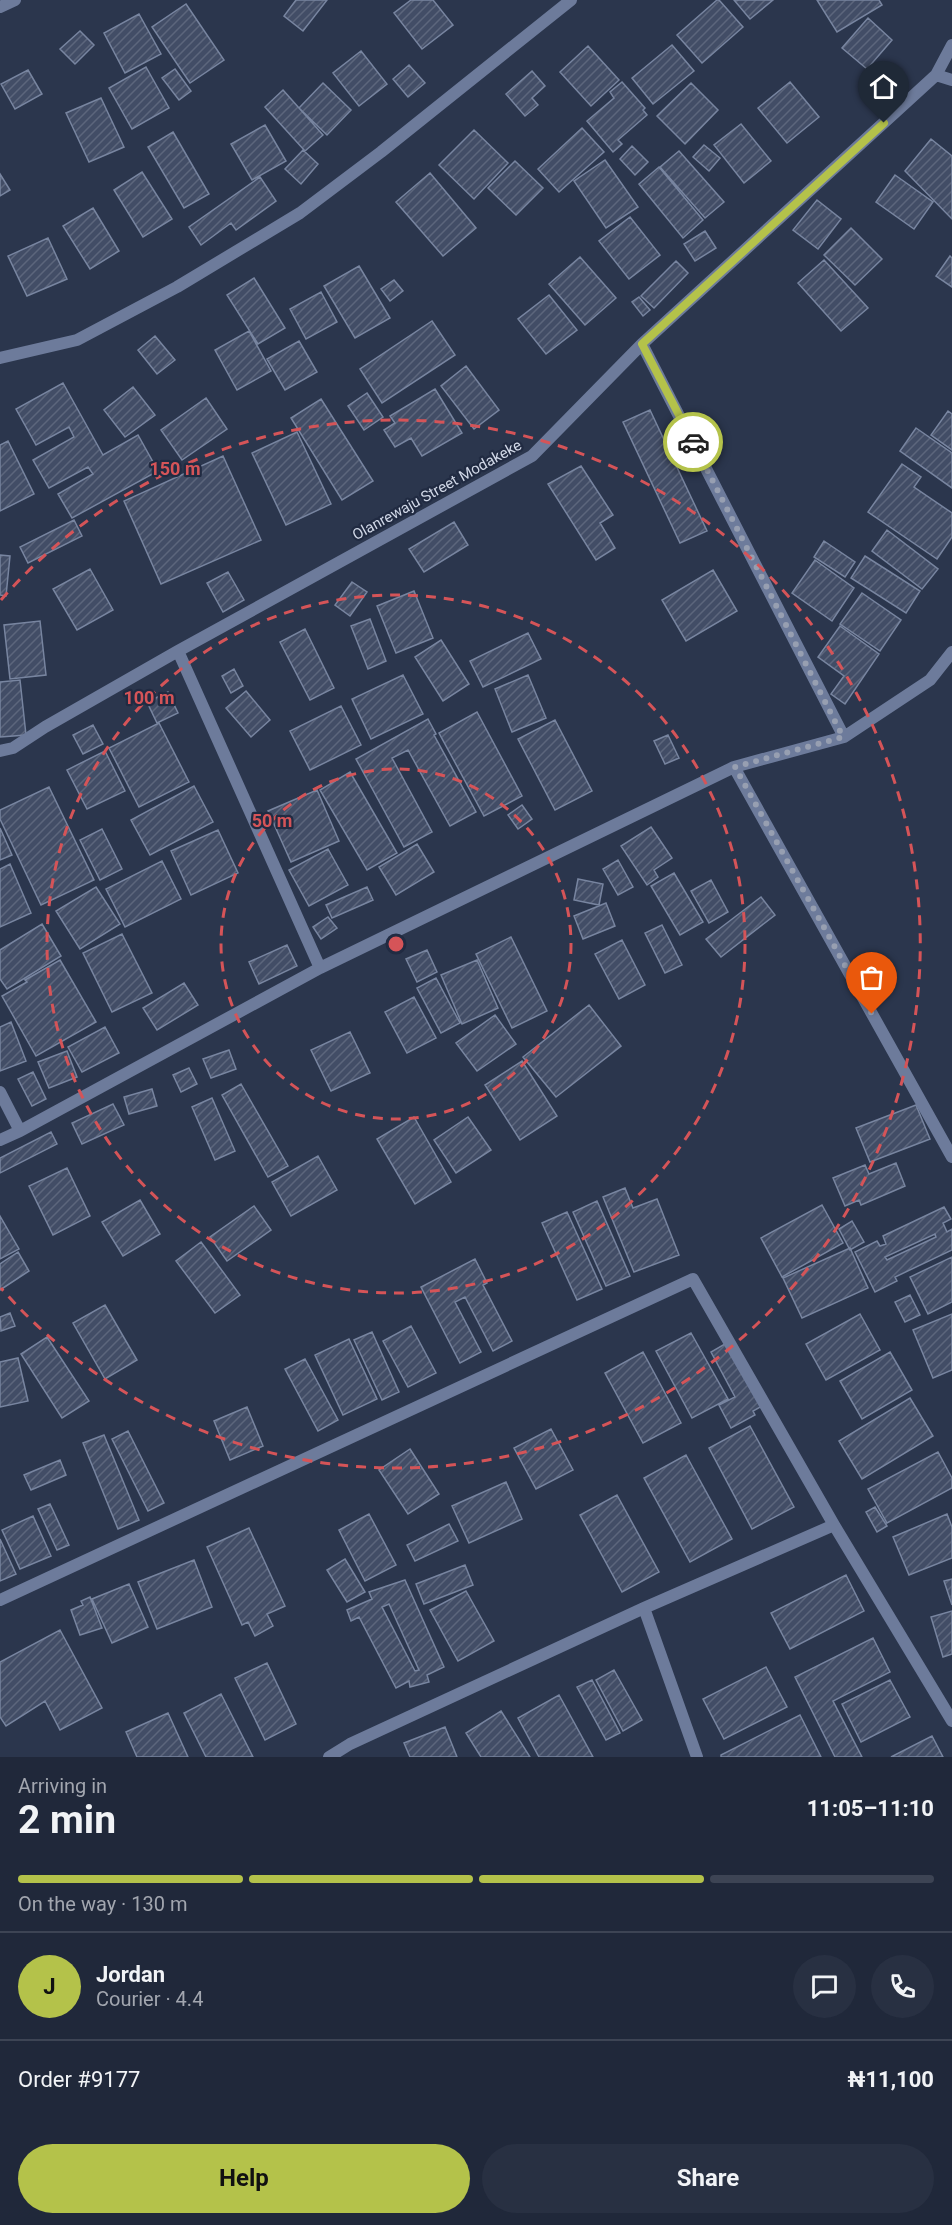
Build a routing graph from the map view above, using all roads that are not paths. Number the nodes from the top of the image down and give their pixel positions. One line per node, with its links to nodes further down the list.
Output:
1 (15, 0): 3 (street)
2 (571, 0): 8 (street)
3 (0, 7)
4 (952, 45): 5 (street, Olanrewaju Street Modakeke)
5 (936, 75): 6 (street); 7 (street, Olanrewaju Street Modakeke)
6 (952, 80)
7 (642, 344): 9 (street, Olanrewaju Street Modakeke); 11 (street)
8 (0, 358)
9 (178, 651): 12 (street, Olanrewaju Street Modakeke); 14 (street)
10 (952, 652): 11 (street)
11 (843, 737): 13 (street)
12 (0, 751)
13 (735, 767): 14 (street); 18 (street)
14 (320, 968): 16 (street)
15 (0, 1092): 16 (street)
16 (20, 1131): 17 (street)
17 (0, 1140)
18 (952, 1157)
19 (834, 1525): 20 (street); 21 (street); 22 (street)
20 (0, 1600)
21 (644, 1608): 23 (street); 24 (street)
22 (952, 1720)
23 (329, 1757)
24 (697, 1757)

